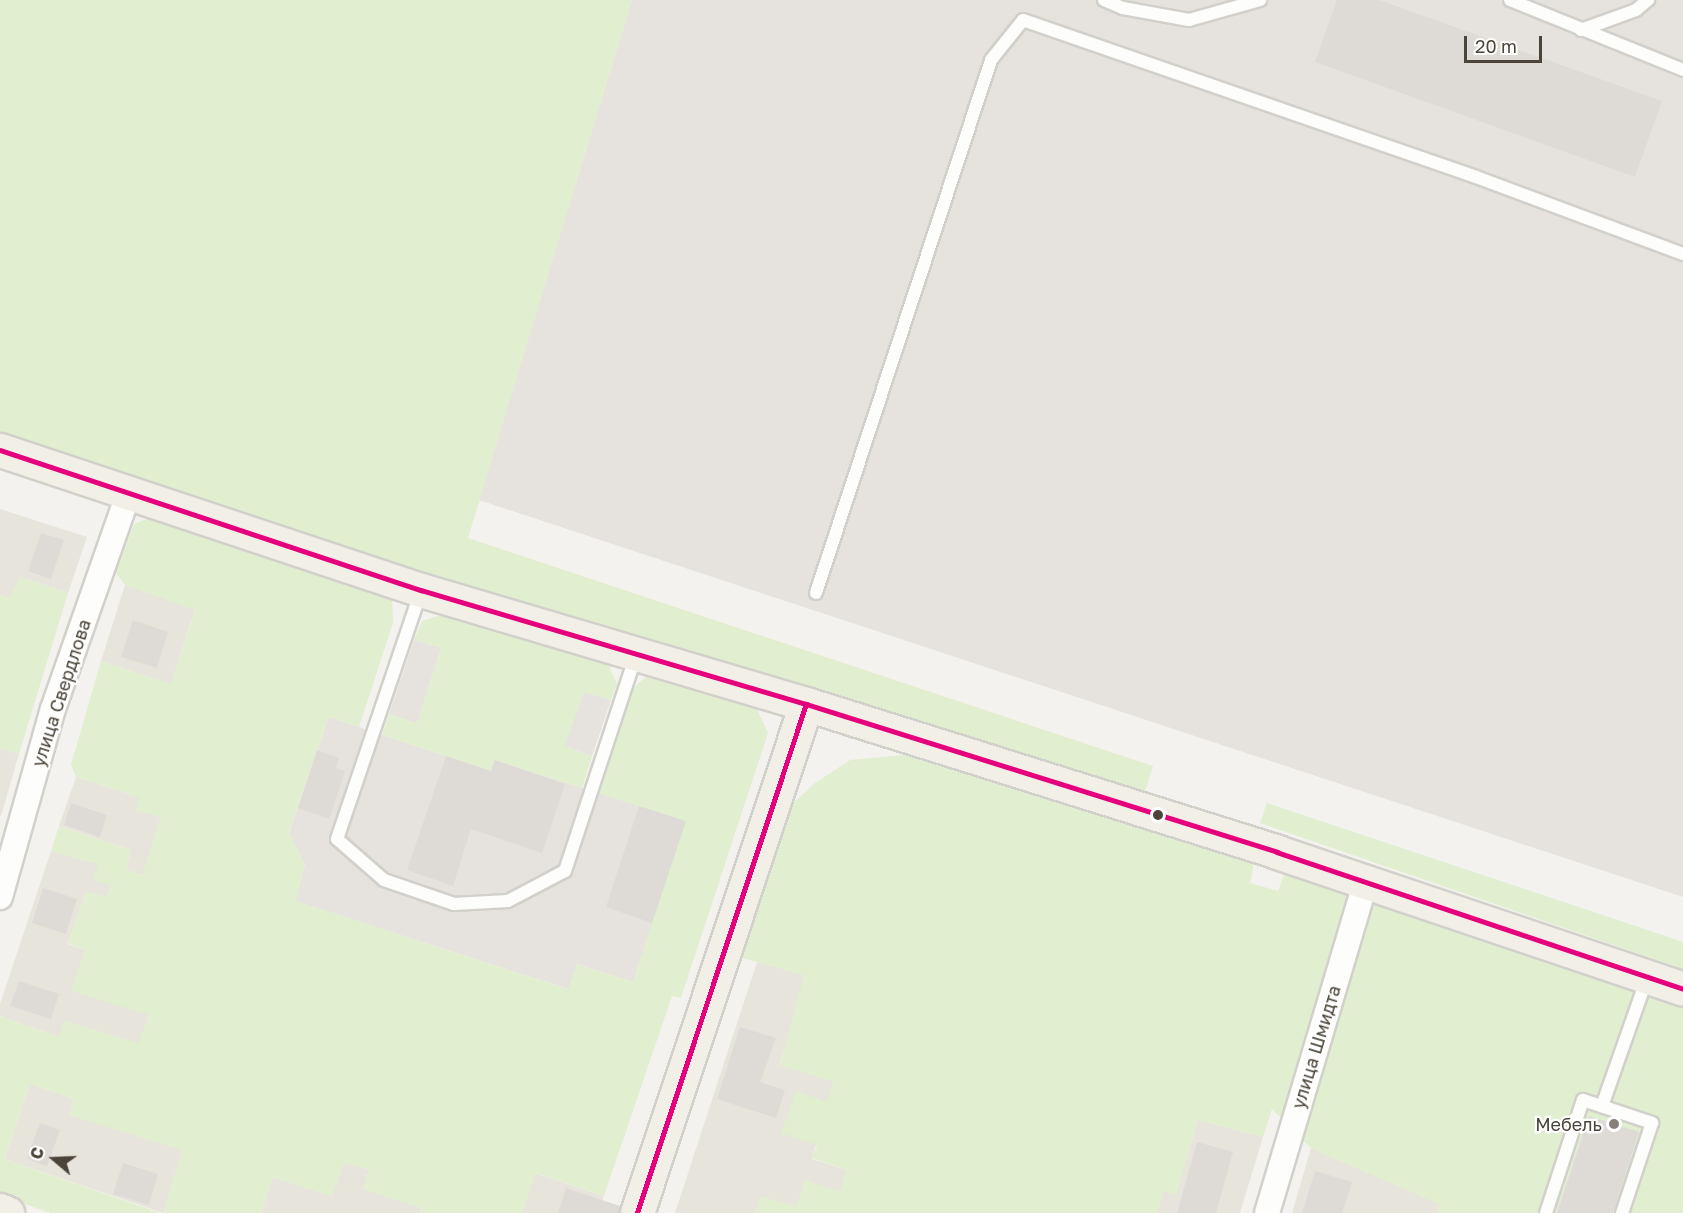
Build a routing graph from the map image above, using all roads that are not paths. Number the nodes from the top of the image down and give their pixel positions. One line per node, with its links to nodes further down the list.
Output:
1 (1104, 0): 2 (lane)
2 (1260, 0)
3 (1510, 0): 5 (lane)
4 (1648, 0): 5 (lane)
5 (1581, 30): 6 (lane)
6 (1683, 70)
7 (1683, 254): 11 (lane)
8 (0, 450): 9 (main road)
9 (129, 492): 10 (main road); 15 (street, улица Свердлова)
10 (421, 590): 12 (main road); 12 (lane)
11 (816, 593)
12 (636, 654): 13 (main road)
13 (806, 704): 14 (main road); 21 (main road)
14 (1366, 880): 16 (main road); 22 (street, улица Шмидта)
15 (0, 897)
16 (1648, 977): 17 (main road); 18 (lane)
17 (1683, 989)
18 (1602, 1106): 23 (lane); 24 (lane)
19 (0, 1210): 20 (main road)
20 (7, 1213)
21 (637, 1213)
22 (1267, 1213)
23 (1546, 1213)
24 (1622, 1213)

